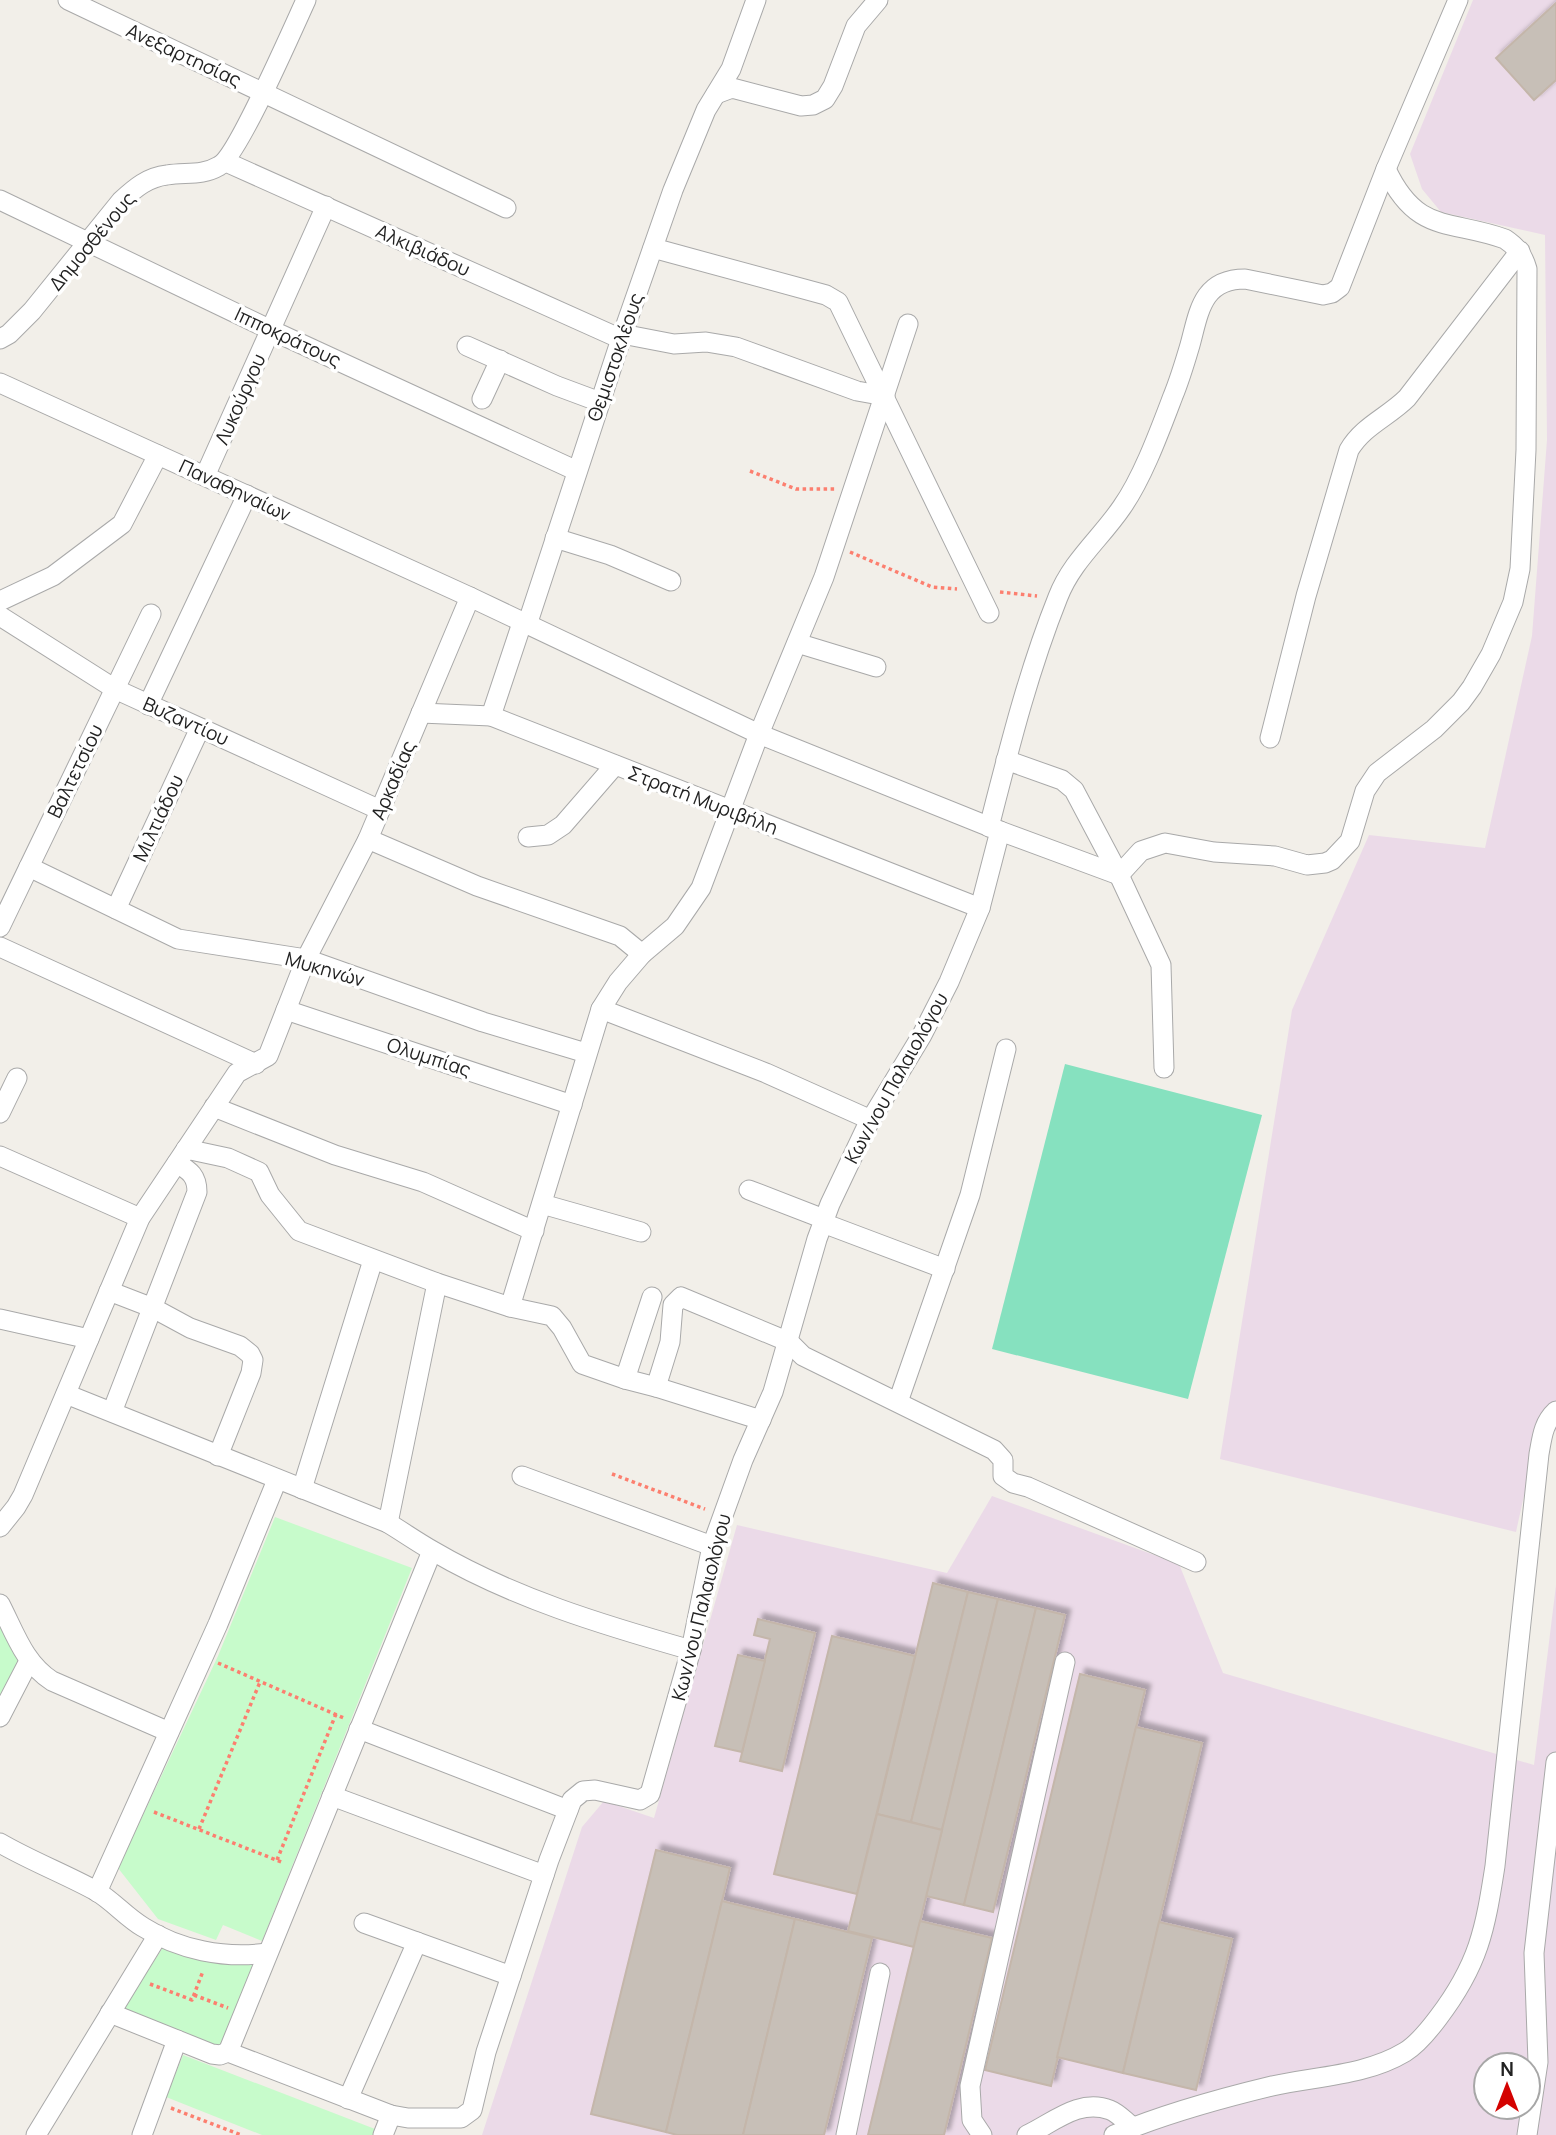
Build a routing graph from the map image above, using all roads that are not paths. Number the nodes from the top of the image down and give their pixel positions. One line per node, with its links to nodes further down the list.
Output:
1 (68, 0): 6 (street, Ανεξαρτησίας)
2 (306, 0): 6 (street)
3 (756, 0): 7 (street, Θεμιστοκλέους)
4 (878, 0): 7 (street)
5 (1458, 0): 9 (street)
6 (263, 93): 8 (street); 12 (street, Ανεξαρτησίας)
7 (716, 94): 14 (street, Θεμιστοκλέους)
8 (226, 162): 11 (street, Αλκιβιάδου); 13 (street, Δημοσθένους)
9 (1386, 169): 15 (street); 47 (street, Κων/νου Παλαιολόγου)
10 (0, 200): 13 (street, Ιπποκράτους)
11 (326, 206): 17 (street, Λυκούργου); 18 (street, Αλκιβιάδου)
12 (506, 208)
13 (88, 242): 17 (street, Ιπποκράτους); 19 (street, Δημοσθένους)
14 (653, 248): 18 (street, Θεμιστοκλέους); 23 (street)
15 (1520, 251): 46 (street); 55 (street)
16 (908, 324): 23 (street)
17 (271, 330): 27 (street, Ιπποκράτους); 28 (street, Λυκούργου)
18 (621, 336): 23 (street, Αλκιβιάδου); 25 (street, Θεμιστοκλέους)
19 (0, 339)
20 (467, 346): 21 (street)
21 (500, 360): 24 (street); 25 (street)
22 (0, 383): 26 (street, Παναθηναίων)
23 (884, 396): 34 (street); 38 (street)
24 (482, 399)
25 (600, 402): 27 (street, Θεμιστοκλέους)
26 (158, 455): 28 (street, Παναθηναίων); 33 (street)
27 (577, 471): 30 (street, Θεμιστοκλέους)
28 (205, 476): 29 (street, Παναθηναίων)
29 (247, 495): 32 (street, Παναθηναίων); 41 (street)
30 (555, 538): 31 (street); 37 (street, Θεμιστοκλέους)
31 (671, 581)
32 (470, 597): 37 (street, Παναθηναίων); 42 (street, Αρκαδίας)
33 (0, 601)
34 (989, 613)
35 (151, 614): 40 (street, Βαλτετσίου)
36 (0, 617): 40 (street, Βυζαντίου)
37 (525, 624): 43 (street, Θεμιστοκλέους); 45 (street, Παναθηναίων)
38 (797, 643): 39 (street); 45 (street)
39 (876, 667)
40 (115, 689): 41 (street, Βυζαντίου); 54 (street, Βαλτετσίου)
41 (148, 705): 44 (street, Βυζαντίου)
42 (421, 713): 43 (street, Στρατή Μυριβήλη); 49 (street, Αρκαδίας)
43 (491, 716): 48 (street, Στρατή Μυριβήλη)
44 (200, 728): 49 (street, Βυζαντίου); 57 (street, Μιλτιάδου)
45 (759, 734): 50 (street); 51 (street, Παναθηναίων)
46 (1270, 738)
47 (1006, 760): 51 (street, Κων/νου Παλαιολόγου); 55 (street)
48 (615, 765): 50 (street, Στρατή Μυριβήλη); 52 (street)
49 (380, 810): 53 (street, Αρκαδίας)
50 (732, 811): 56 (street, Στρατή Μυριβήλη); 60 (street)
51 (994, 829): 55 (street, Παναθηναίων); 56 (street, Κων/νου Παλαιολόγου)
52 (528, 837)
53 (368, 839): 60 (street); 61 (street, Αρκαδίας)
54 (29, 867): 57 (street, Μυκηνών); 58 (street, Βαλτετσίου)
55 (1119, 876): 67 (street)
56 (980, 908): 72 (street, Κων/νου Παλαιολόγου)
57 (116, 909): 61 (street, Μυκηνών)
58 (0, 927)
59 (0, 947): 66 (street)
60 (642, 954): 62 (street)
61 (306, 959): 63 (street, Αρκαδίας); 65 (street, Μυκηνών)
62 (601, 1009): 65 (street); 72 (street)
63 (286, 1010): 66 (street, Αρκαδίας); 69 (street, Ολυμπίας)
64 (1006, 1049): 82 (street)
65 (586, 1053): 69 (street)
66 (256, 1064): 70 (street, Αρκαδίας)
67 (1164, 1068)
68 (17, 1078): 71 (street)
69 (572, 1105): 76 (street)
70 (214, 1107): 74 (street, Αρκαδίας); 79 (street)
71 (0, 1113)
72 (871, 1120): 78 (street, Κων/νου Παλαιολόγου)
73 (0, 1156): 77 (street)
74 (182, 1156): 77 (street, Αρκαδίας); 81 (street); 87 (street)
75 (749, 1190): 78 (street)
76 (542, 1204): 79 (street); 80 (street)
77 (140, 1218): 84 (street, Αρκαδίας)
78 (823, 1221): 82 (street); 90 (street, Κων/νου Παλαιολόγου)
79 (534, 1231): 86 (street)
80 (641, 1232)
81 (373, 1260): 83 (street); 101 (street)
82 (945, 1269): 94 (street)
83 (437, 1283): 86 (street); 102 (street)
84 (109, 1291): 87 (street); 89 (street, Αρκαδίας)
85 (652, 1297): 91 (street)
86 (510, 1307): 91 (street)
87 (153, 1308): 96 (street); 98 (street)
88 (0, 1319): 89 (street)
89 (89, 1339): 93 (street, Αρκαδίας)
90 (789, 1342): 92 (street); 94 (street); 97 (street, Κων/νου Παλαιολόγου)
91 (625, 1379): 92 (street)
92 (656, 1387): 97 (street)
93 (66, 1394): 96 (street); 103 (street, Αρκαδίας)
94 (898, 1402): 106 (street)
95 (1556, 1411): 132 (street)
96 (112, 1412): 98 (street)
97 (761, 1420): 104 (street, Κων/νου Παλαιολόγου)
98 (218, 1456): 100 (street)
99 (522, 1476): 104 (street)
100 (277, 1480): 101 (street); 113 (street)
101 (302, 1489): 102 (street)
102 (388, 1523): 105 (street)
103 (0, 1527)
104 (712, 1546): 108 (street, Κων/νου Παλαιολόγου)
105 (432, 1551): 108 (street); 112 (street)
106 (1196, 1563)
107 (0, 1604): 109 (street)
108 (691, 1650): 116 (street, Κων/νου Παλαιολόγου)
109 (29, 1661): 111 (street); 113 (street)
110 (1065, 1662): 137 (street)
111 (0, 1717)
112 (360, 1727): 115 (street); 116 (street)
113 (169, 1732): 119 (street)
114 (1556, 1762): 140 (street)
115 (332, 1796): 118 (street); 123 (street)
116 (568, 1810): 118 (street)
117 (0, 1843): 119 (street)
118 (544, 1875): 125 (street)
119 (97, 1892): 121 (street)
120 (364, 1923): 122 (street)
121 (159, 1935): 123 (street); 126 (street)
122 (417, 1942): 125 (street); 129 (street)
123 (267, 1952): 128 (street)
124 (880, 1973): 136 (street)
125 (511, 1976): 130 (street)
126 (110, 2013): 127 (street); 133 (street)
127 (177, 2040): 128 (street); 134 (street)
128 (228, 2052): 129 (street)
129 (348, 2099): 130 (street)
130 (391, 2115): 135 (street)
131 (1133, 2127): 132 (street); 138 (street); 139 (street)
132 (1159, 2127)
133 (36, 2135)
134 (142, 2135)
135 (383, 2135)
136 (846, 2135)
137 (982, 2135)
138 (1027, 2135)
139 (1114, 2135)
140 (1527, 2135)

